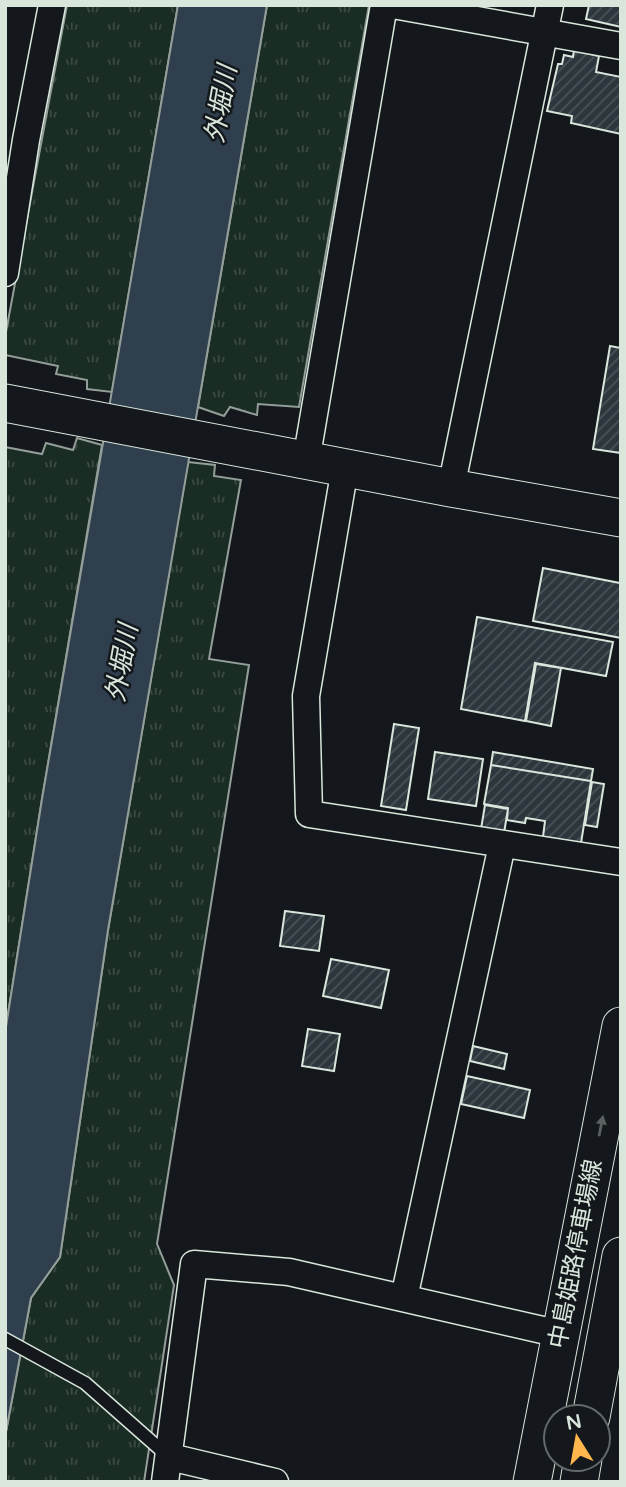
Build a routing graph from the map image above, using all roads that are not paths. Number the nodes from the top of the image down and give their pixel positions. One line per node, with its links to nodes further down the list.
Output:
1 (52, 5): 7 (street)
2 (384, 5): 10 (street)
3 (393, 5): 5 (street)
4 (550, 5): 5 (street)
5 (544, 31): 6 (street); 12 (street)
6 (621, 46)
7 (16, 138): 8 (street)
8 (5, 273)
9 (5, 403): 10 (main road)
10 (306, 461): 11 (main road)
11 (345, 468): 12 (main road); 14 (street)
12 (451, 488): 13 (main road)
13 (621, 518)
14 (502, 845): 15 (street); 18 (street)
15 (621, 862)
16 (621, 1026): 19 (main road, 中島姫路停車場線, one-way to 16)
17 (621, 1256): 21 (main road, 中島姫路停車場線)
18 (404, 1298): 19 (street); 23 (street)
19 (560, 1334): 25 (main road, 中島姫路停車場線)
20 (5, 1339): 23 (lane)
21 (612, 1351): 22 (main road, 中島姫路停車場線)
22 (595, 1403)
23 (167, 1469): 24 (street)
24 (275, 1482)
25 (532, 1482)

